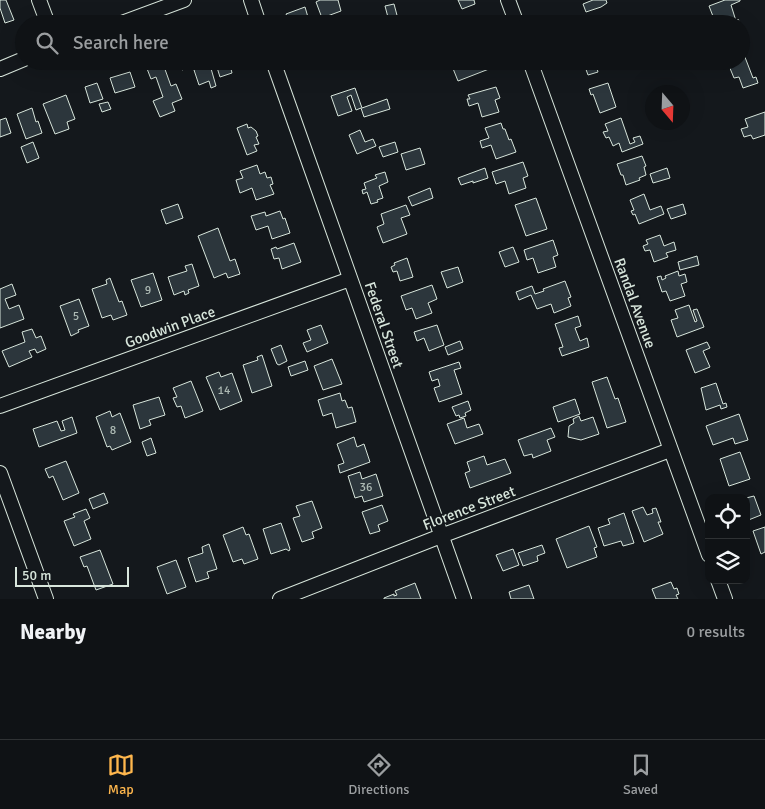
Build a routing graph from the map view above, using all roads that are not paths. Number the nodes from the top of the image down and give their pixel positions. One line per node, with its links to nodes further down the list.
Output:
1 (39, 0): 5 (street)
2 (184, 0): 6 (street)
3 (251, 0): 7 (street)
4 (508, 0): 8 (street)
5 (45, 15)
6 (143, 15)
7 (256, 15)
8 (514, 15)
9 (15, 63): 10 (street)
10 (0, 69)
11 (276, 70): 13 (street, Federal Street)
12 (533, 70): 15 (street, Randal Avenue)
13 (350, 279): 14 (street, Goodwin Place); 17 (street, Federal Street)
14 (0, 406)
15 (670, 450): 17 (street, Florence Street); 18 (street, Randal Avenue)
16 (0, 474): 20 (street)
17 (441, 536): 21 (street, Florence Street); 22 (street, Federal Street)
18 (705, 544)
19 (719, 584): 23 (street)
20 (46, 599)
21 (280, 599)
22 (464, 599)
23 (725, 599)

